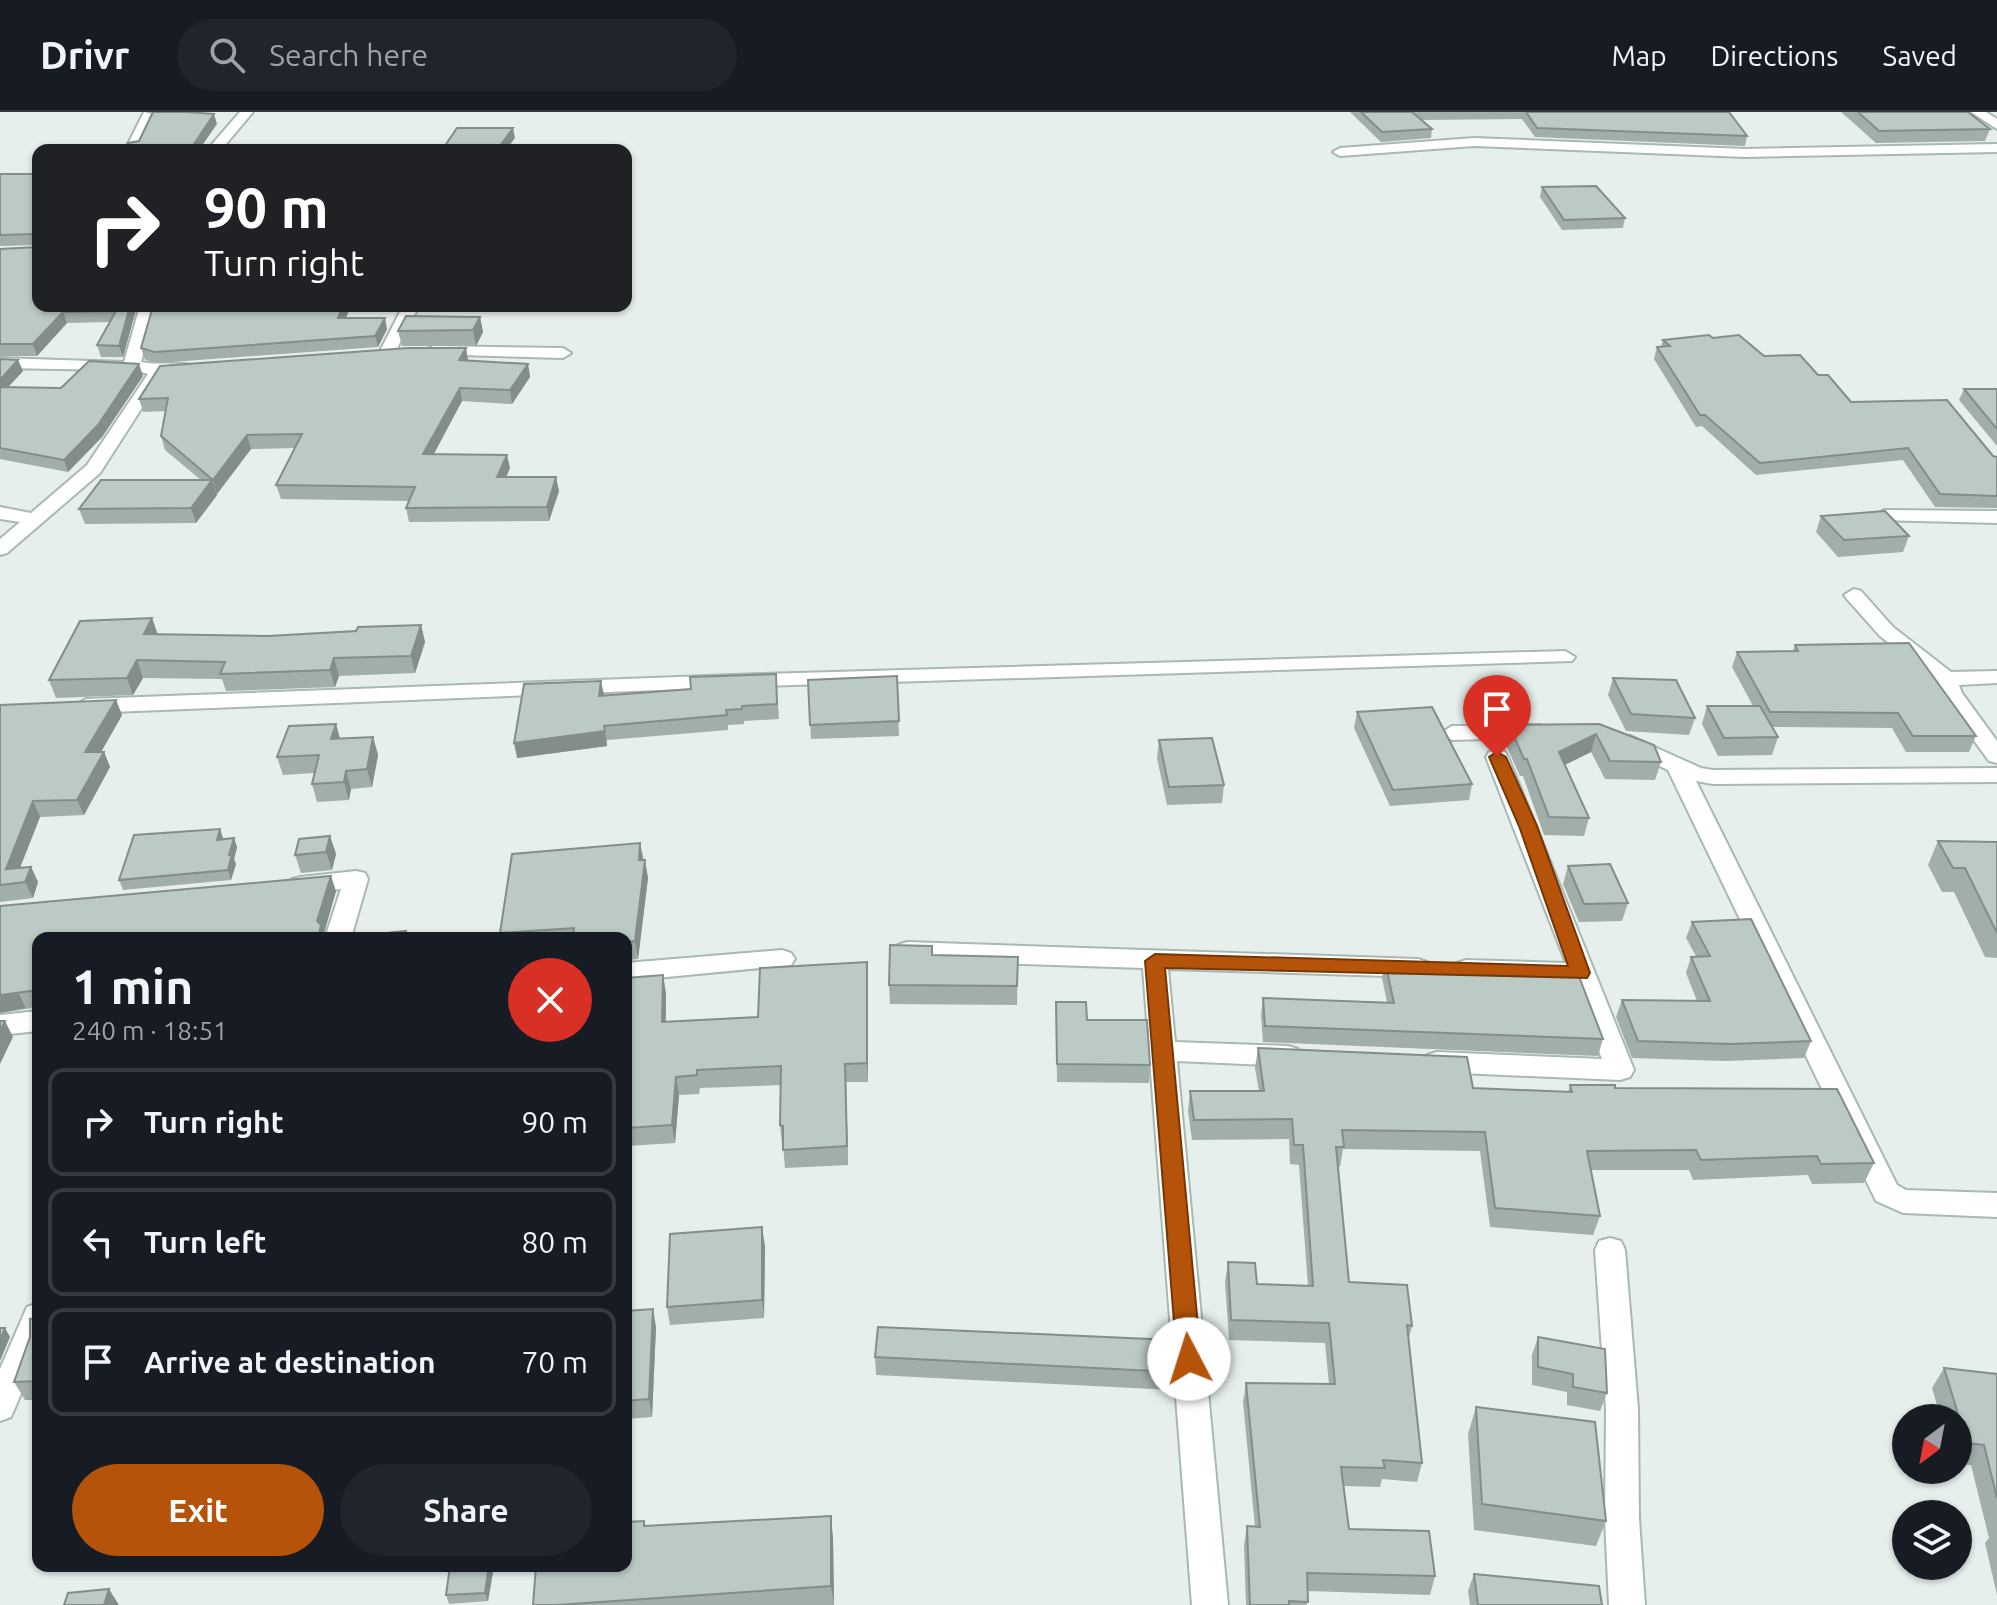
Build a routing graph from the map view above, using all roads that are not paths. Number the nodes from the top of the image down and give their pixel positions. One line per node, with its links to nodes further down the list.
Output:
1 (247, 112): 6 (street)
2 (1977, 112): 4 (street)
3 (149, 115): 5 (street)
4 (1997, 125)
5 (135, 144)
6 (219, 144)
7 (1997, 148): 8 (street)
8 (1340, 152)
9 (146, 312): 13 (street)
10 (409, 312): 11 (street)
11 (563, 353)
12 (0, 363): 13 (street)
13 (132, 365): 15 (street)
14 (204, 367): 15 (street)
15 (158, 371): 19 (street)
16 (0, 513): 19 (street)
17 (1884, 516): 18 (street)
18 (1997, 517)
19 (32, 519): 20 (street)
20 (0, 549)
21 (1854, 595): 24 (street)
22 (1565, 657): 25 (street)
23 (1997, 677): 24 (street)
24 (1946, 679): 29 (street)
25 (57, 708)
26 (1568, 732): 27 (street)
27 (1452, 733)
28 (1611, 737): 31 (street)
29 (1997, 756)
30 (1497, 757): 39 (street)
31 (1677, 765): 32 (street); 45 (street)
32 (1997, 775)
33 (284, 886): 34 (street)
34 (340, 932)
35 (907, 951): 37 (street)
36 (782, 959): 38 (street)
37 (1155, 961): 39 (street); 42 (street)
38 (632, 972)
39 (1580, 973): 44 (street)
40 (32, 1022): 41 (street)
41 (0, 1025)
42 (1162, 1051): 43 (street); 49 (street)
43 (1320, 1058)
44 (1415, 1062)
45 (1997, 1205)
46 (1610, 1250): 50 (street)
47 (32, 1330): 48 (street)
48 (0, 1407)
49 (1210, 1605)
50 (1627, 1605)

